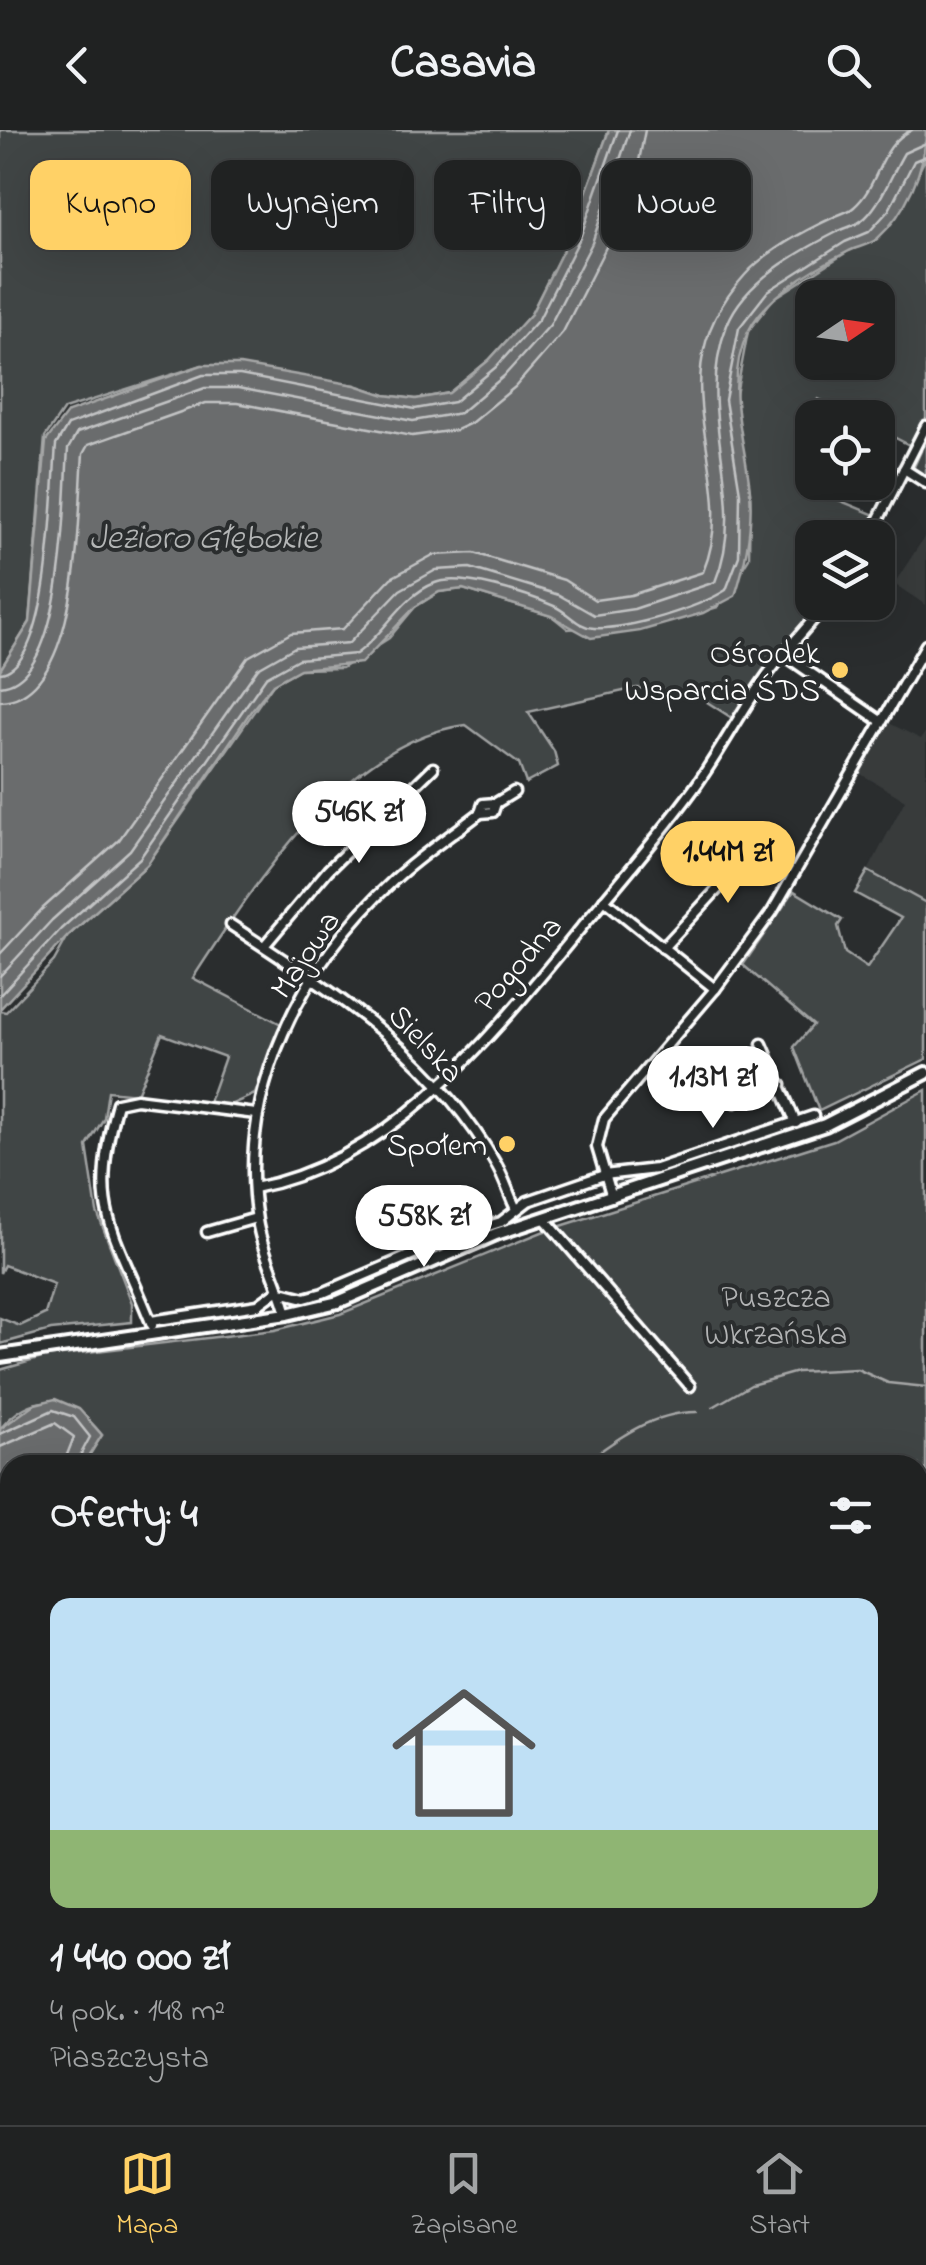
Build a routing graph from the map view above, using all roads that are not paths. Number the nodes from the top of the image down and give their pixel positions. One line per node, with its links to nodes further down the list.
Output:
1 (926, 426): 2 (street)
2 (904, 470): 3 (street); 4 (street)
3 (926, 483)
4 (878, 520)
5 (812, 620): 7 (street, Pogodna)
6 (926, 646): 8 (street)
7 (783, 654): 8 (street); 12 (street, Pogodna)
8 (879, 720): 17 (street)
9 (433, 768): 14 (street)
10 (514, 792): 16 (street, Majowa)
11 (760, 837): 15 (street)
12 (604, 900): 15 (street); 21 (street, Pogodna)
13 (231, 925): 14 (street, Sielska)
14 (264, 946): 16 (street, Sielska)
15 (663, 948): 17 (street)
16 (314, 976): 21 (street, Sielska); 23 (street, Majowa)
17 (715, 989): 26 (street)
18 (762, 1044): 20 (street)
19 (926, 1073): 28 (main road)
20 (781, 1084): 22 (street); 25 (street)
21 (437, 1086): 27 (street, Pogodna); 29 (street, Sielska)
22 (735, 1102)
23 (256, 1114): 27 (street, Majowa); 35 (street)
24 (812, 1116): 25 (street)
25 (796, 1123): 26 (street)
26 (604, 1175): 28 (street); 29 (street)
27 (254, 1188): 30 (street, Majowa)
28 (612, 1197): 31 (main road)
29 (516, 1209): 33 (street)
30 (256, 1218): 32 (street); 33 (street, Majowa)
31 (544, 1218): 34 (main road); 37 (street)
32 (207, 1232)
33 (277, 1291): 34 (street, Majowa); 35 (street)
34 (283, 1315): 35 (main road)
35 (152, 1326): 36 (main road)
36 (0, 1356)
37 (690, 1386)

